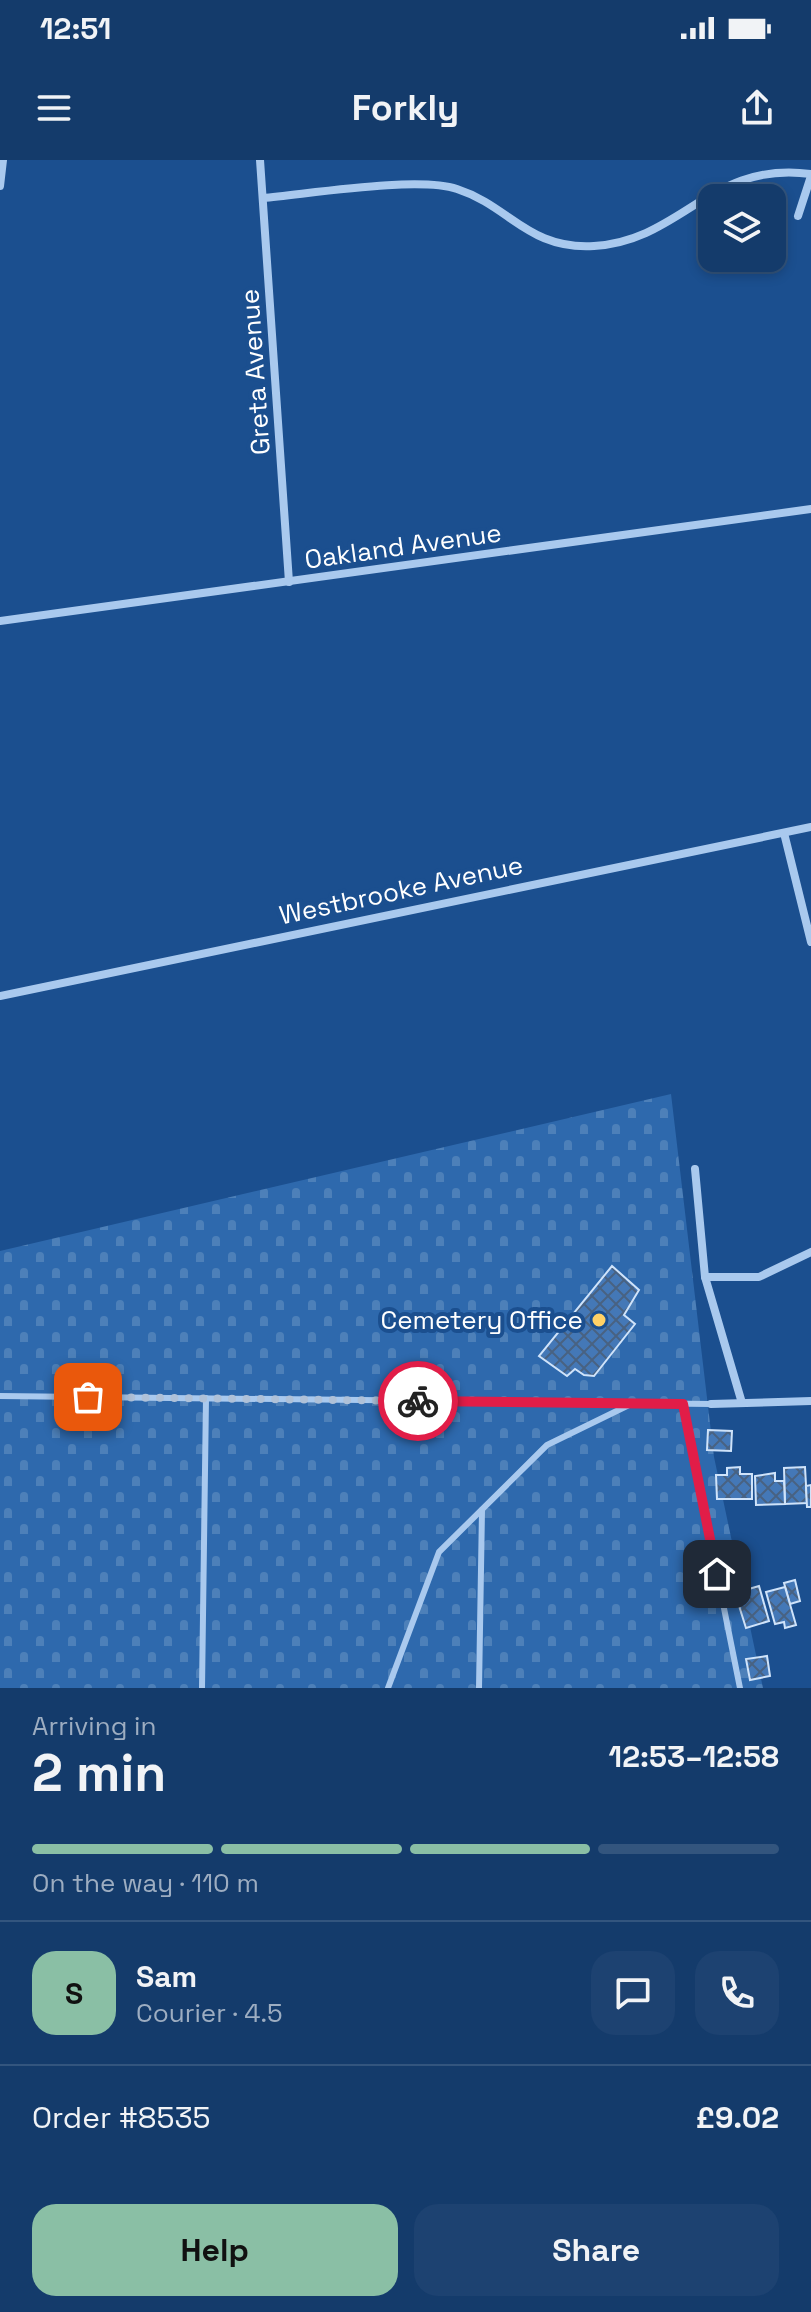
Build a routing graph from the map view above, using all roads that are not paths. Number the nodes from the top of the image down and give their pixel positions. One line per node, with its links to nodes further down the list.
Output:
1 (3, 160): 4 (street)
2 (260, 160): 5 (street, Greta Avenue)
3 (811, 175): 5 (street); 6 (street)
4 (0, 186)
5 (263, 198): 8 (street, Greta Avenue)
6 (798, 216)
7 (811, 509): 8 (street, Oakland Avenue)
8 (289, 582): 9 (street, Oakland Avenue)
9 (0, 621)
10 (811, 827): 11 (street, Westbrooke Avenue)
11 (784, 833): 12 (street); 13 (street, Westbrooke Avenue)
12 (811, 942)
13 (0, 996)
14 (695, 1169): 16 (street)
15 (811, 1252): 16 (street)
16 (705, 1277): 20 (street)
17 (0, 1396): 18 (lane)
18 (206, 1398): 21 (lane); 25 (lane)
19 (811, 1401): 20 (street)
20 (742, 1403): 23 (street)
21 (630, 1404): 22 (lane); 24 (lane)
22 (683, 1404): 23 (lane); 28 (lane)
23 (711, 1404)
24 (482, 1510): 26 (lane); 27 (lane)
25 (202, 1688)
26 (388, 1688)
27 (479, 1688)
28 (740, 1688)

